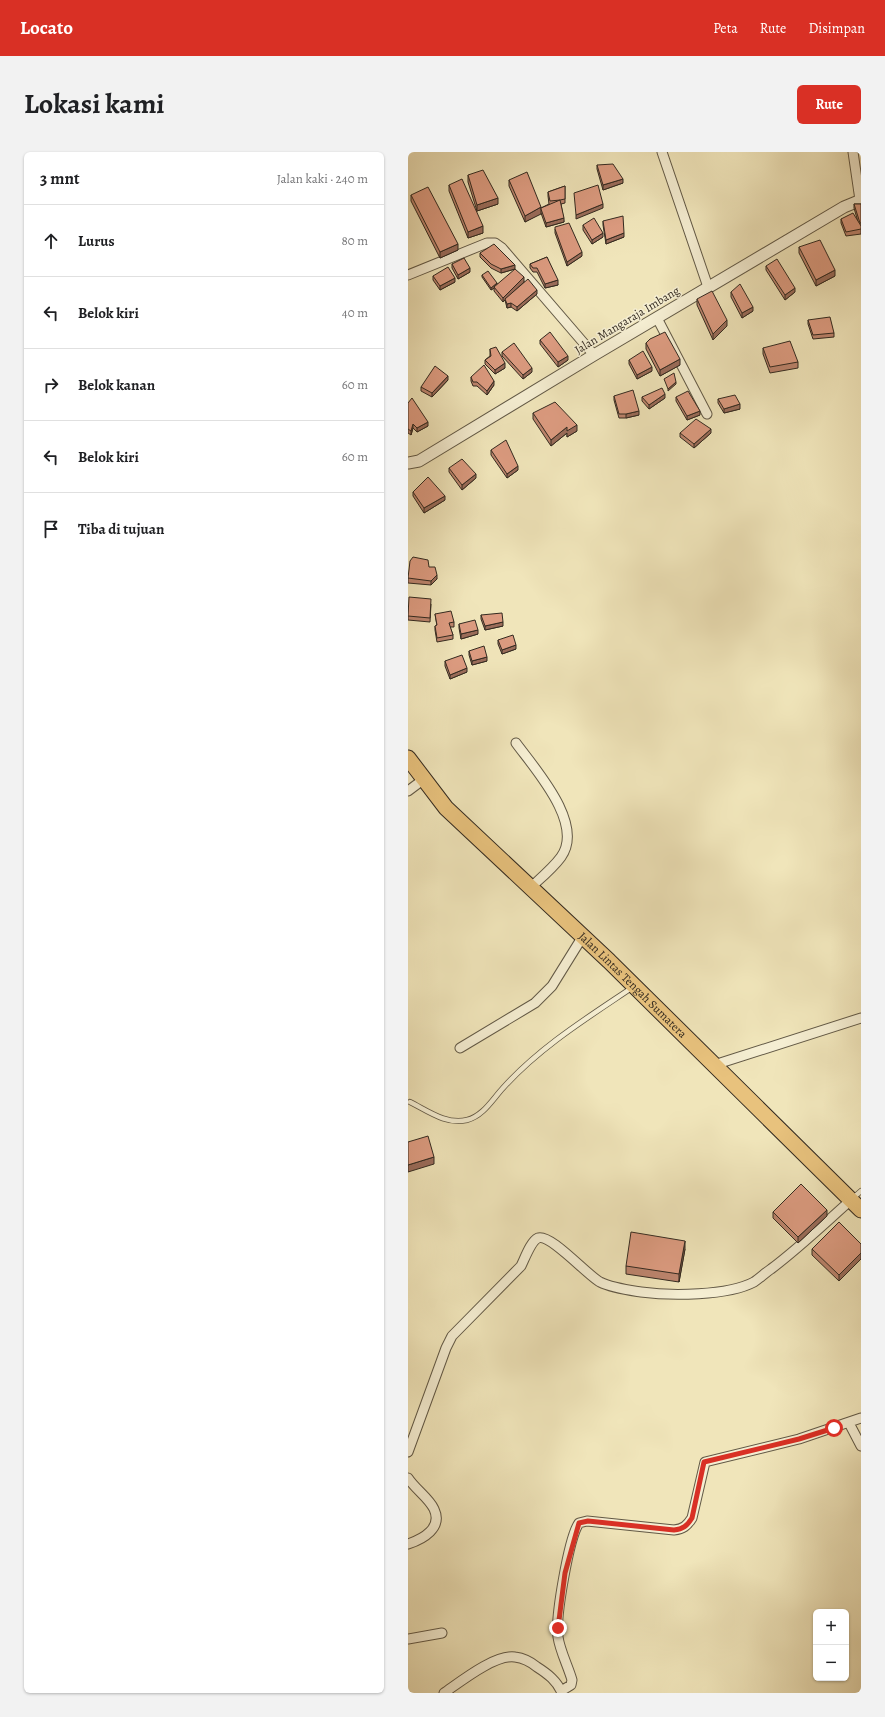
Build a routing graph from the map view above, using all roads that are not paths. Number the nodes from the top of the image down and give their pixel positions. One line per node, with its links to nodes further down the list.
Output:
1 (662, 152): 5 (street)
2 (853, 152): 3 (street)
3 (860, 200): 5 (street, Jalan Mangaraja Imbang)
4 (408, 274): 7 (street)
5 (708, 288): 6 (street, Jalan Mangaraja Imbang)
6 (657, 318): 7 (street, Jalan Mangaraja Imbang); 8 (street)
7 (594, 355): 9 (street, Jalan Mangaraja Imbang)
8 (707, 414)
9 (408, 463)
10 (516, 743): 14 (street)
11 (408, 758): 12 (highway, Jalan Lintas Tengah Sumatera)
12 (424, 779): 13 (street); 14 (highway, Jalan Lintas Tengah Sumatera)
13 (408, 791)
14 (531, 887): 15 (highway, Jalan Lintas Tengah Sumatera)
15 (582, 936): 16 (highway, Jalan Lintas Tengah Sumatera); 18 (street)
16 (635, 986): 19 (highway, Jalan Lintas Tengah Sumatera); 20 (lane)
17 (861, 1018): 19 (street)
18 (460, 1048)
19 (714, 1065): 21 (highway, Jalan Lintas Tengah Sumatera)
20 (410, 1102)
21 (858, 1200): 25 (street)
22 (861, 1418): 23 (street)
23 (849, 1423): 24 (street); 30 (street)
24 (861, 1446)
25 (408, 1452)
26 (408, 1478): 27 (street)
27 (408, 1544)
28 (442, 1633): 29 (street)
29 (408, 1640)
30 (562, 1692): 31 (street)
31 (444, 1693)

